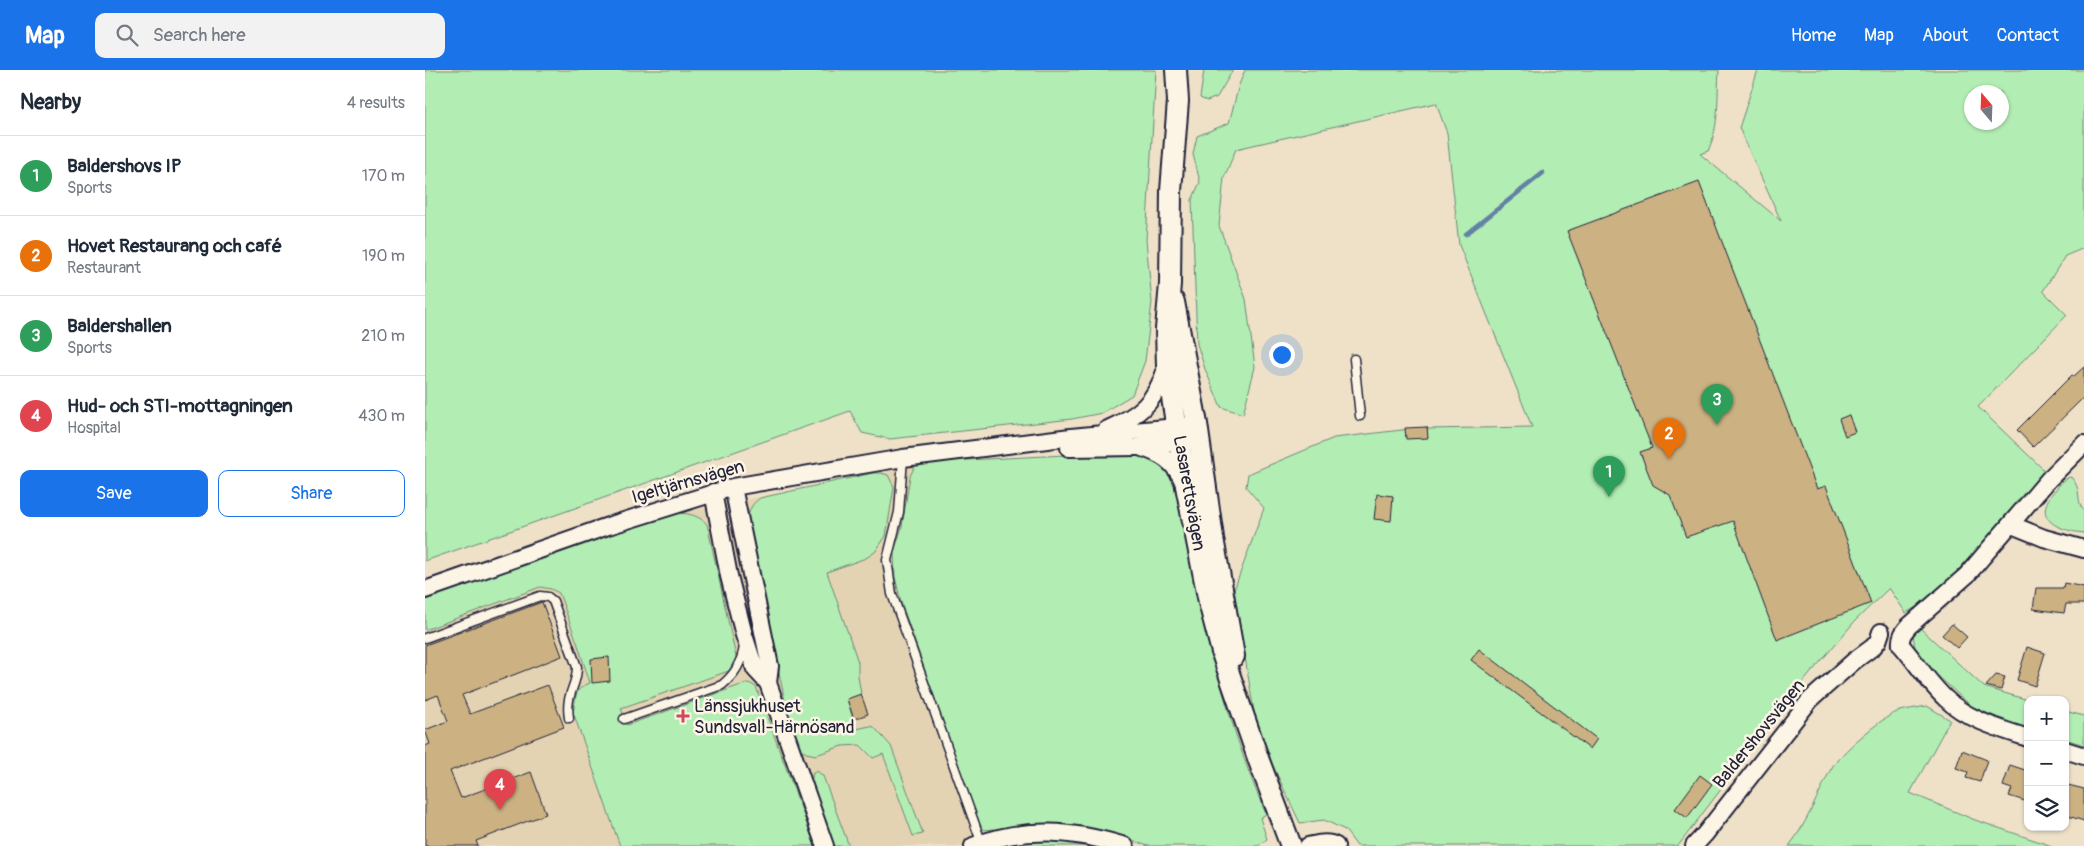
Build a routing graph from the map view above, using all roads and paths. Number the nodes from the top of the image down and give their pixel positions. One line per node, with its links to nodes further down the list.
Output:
1 (1176, 70): 3 (street, Lasarettsvägen)
2 (1187, 70): 3 (street, Lasarettsvägen)
3 (1178, 101): 4 (street, Lasarettsvägen)
4 (1170, 284): 6 (street, Lasarettsvägen); 8 (street, Lasarettsvägen)
5 (1354, 359): 7 (lane)
6 (1167, 366): 9 (street, Lasarettsvägen); 10 (street, Igeltjärnsvägen)
7 (1360, 416)
8 (1198, 432): 9 (street, Igeltjärnsvägen); 25 (street, Lasarettsvägen)
9 (1178, 435): 10 (street, Igeltjärnsvägen); 11 (street, Igeltjärnsvägen); 15 (street, Lasarettsvägen)
10 (1091, 436): 13 (street, Igeltjärnsvägen)
11 (1137, 447): 13 (street, Igeltjärnsvägen); 15 (street, Igeltjärnsvägen)
12 (2083, 448): 18 (street)
13 (971, 450): 14 (street, Igeltjärnsvägen)
14 (903, 458): 16 (street, Igeltjärnsvägen); 31 (lane)
15 (1186, 486): 25 (street, Lasarettsvägen)
16 (733, 487): 17 (street, Igeltjärnsvägen); 24 (street)
17 (713, 492): 20 (street, Igeltjärnsvägen); 22 (street)
18 (2012, 525): 19 (street); 28 (street)
19 (2084, 550)
20 (425, 590)
21 (1881, 632): 37 (street, Baldershovsvägen)
22 (744, 635): 24 (street); 27 (lane)
23 (425, 638): 26 (lane)
24 (768, 683): 32 (street)
25 (1238, 698): 34 (street, Lasarettsvägen)
26 (569, 718)
27 (624, 719)
28 (2024, 736)
29 (2069, 751): 30 (street)
30 (2084, 756)
31 (979, 845): 33 (street)
32 (825, 846)
33 (1125, 846)
34 (1291, 846)
35 (1308, 846): 36 (street)
36 (1337, 846)
37 (1694, 846)

